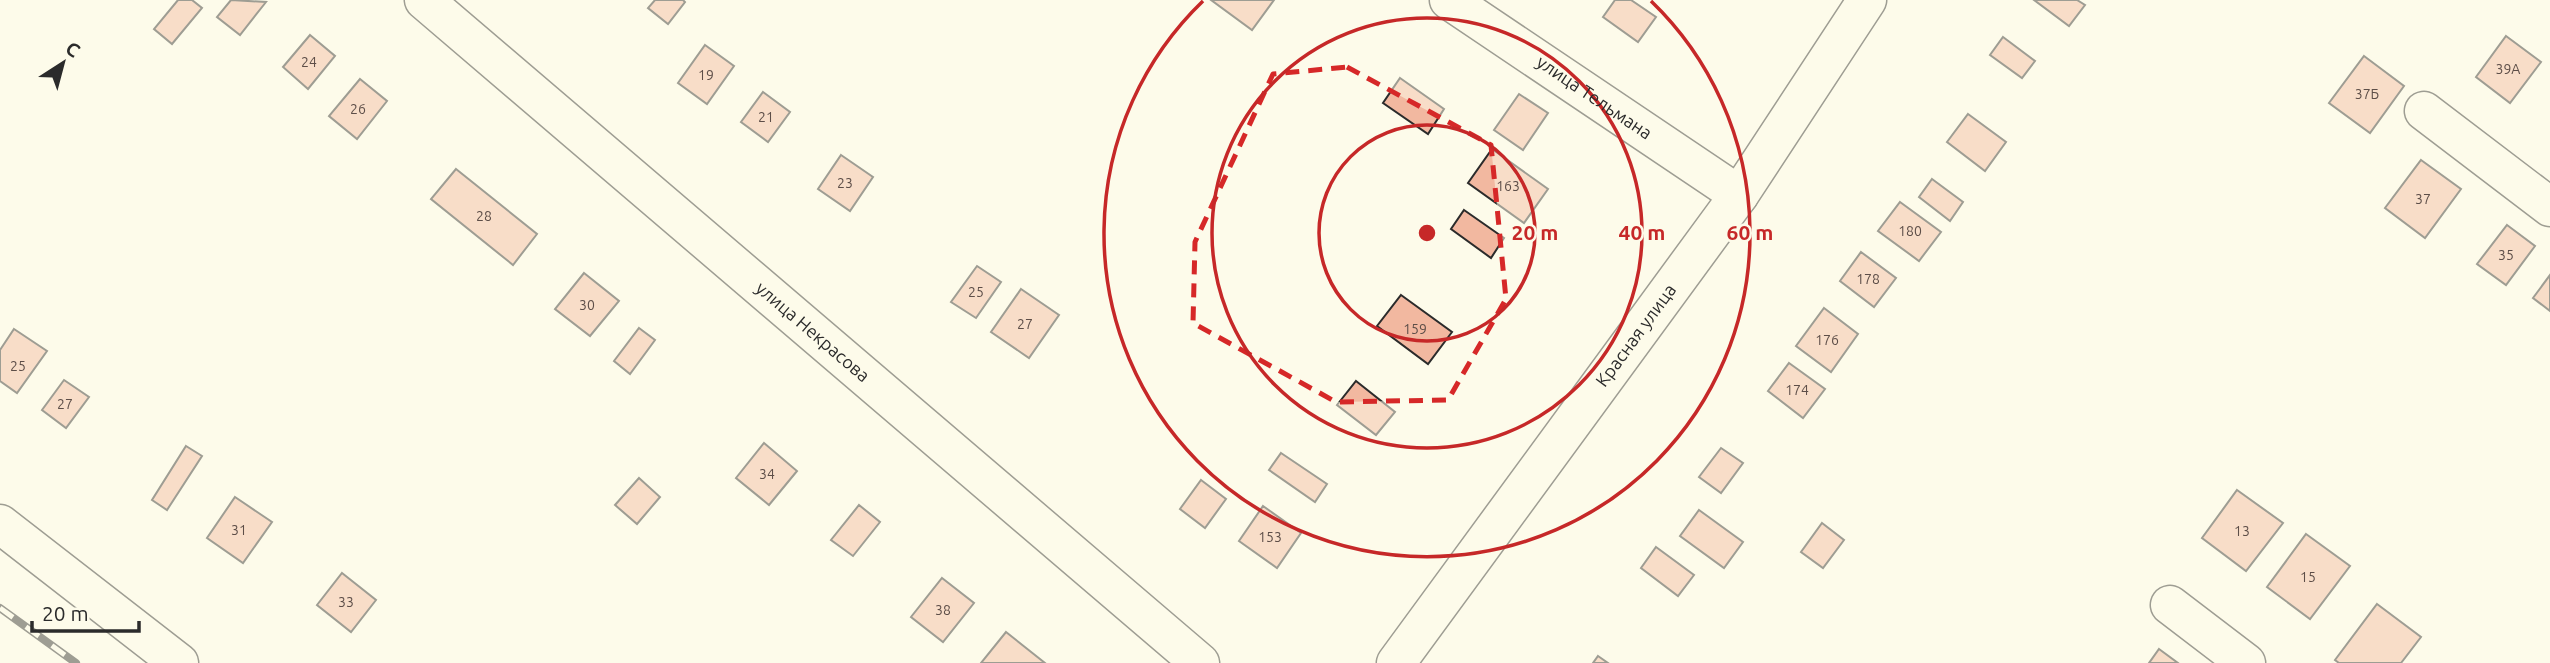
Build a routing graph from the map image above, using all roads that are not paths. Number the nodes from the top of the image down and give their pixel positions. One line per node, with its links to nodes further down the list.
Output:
1 (424, 0): 10 (street, улица Некрасова)
2 (1449, 0): 5 (street, улица Тельмана)
3 (1867, 0): 5 (street, Красная улица)
4 (2424, 111): 6 (street)
5 (1739, 195): 11 (street, Красная улица)
6 (2550, 207)
7 (0, 524): 9 (street)
8 (2170, 605): 12 (street)
9 (179, 663)
10 (1200, 663)
11 (1396, 663)
12 (2246, 663)

